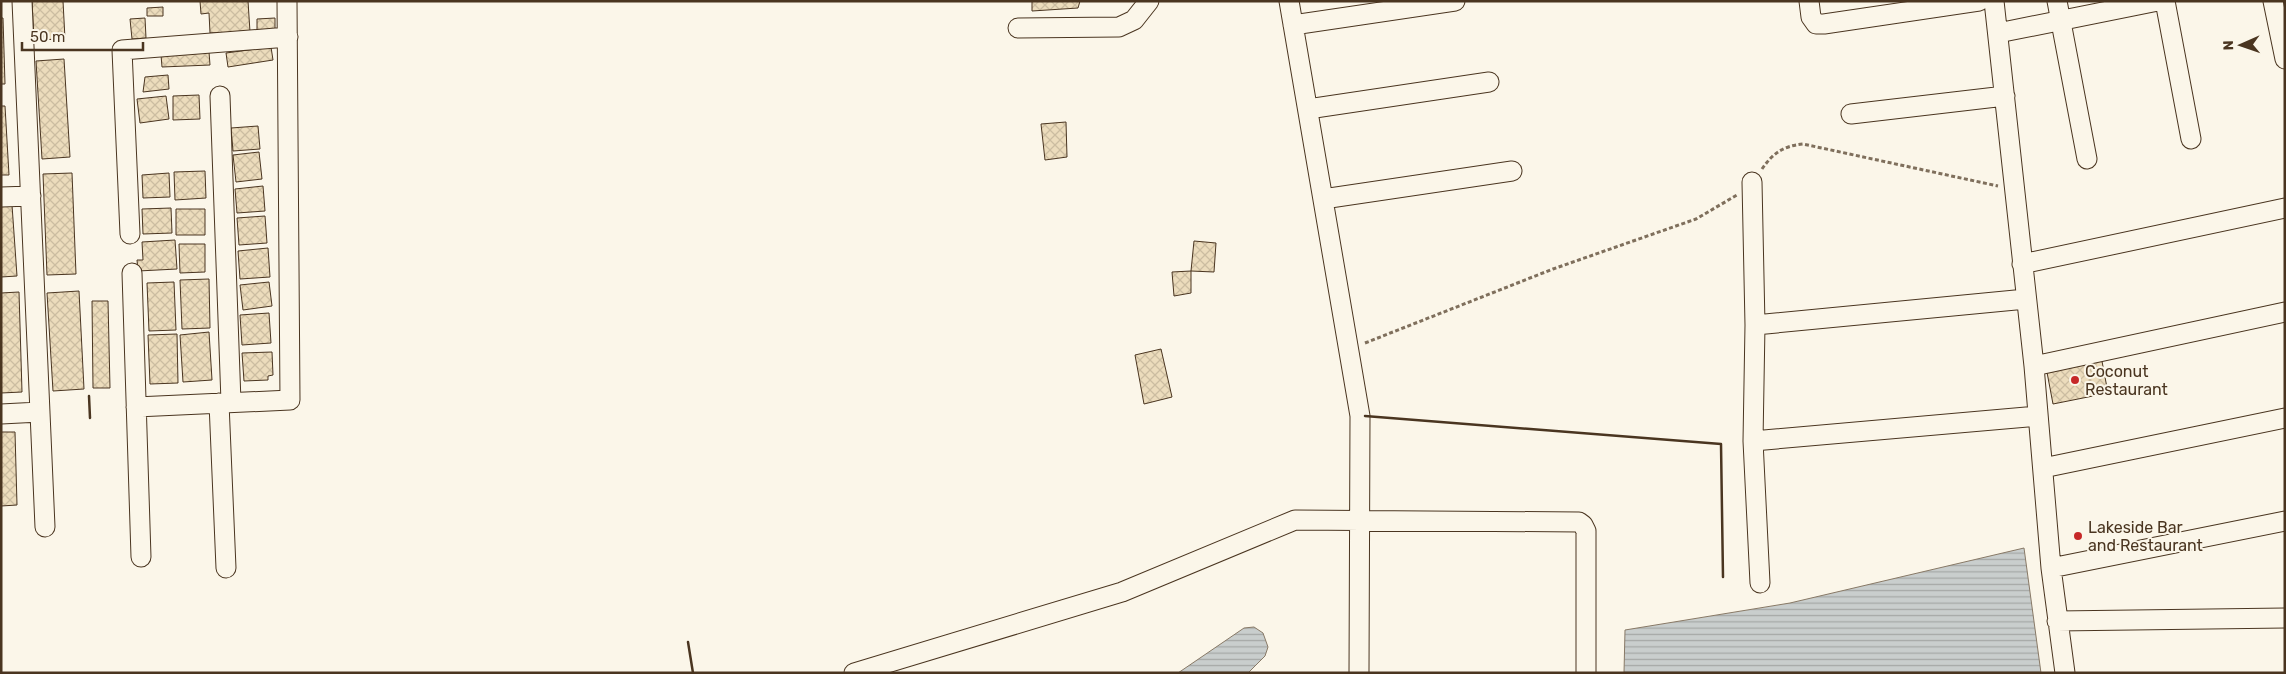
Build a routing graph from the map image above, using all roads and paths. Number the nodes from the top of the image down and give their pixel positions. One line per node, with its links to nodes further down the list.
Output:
1 (22, 1): 29 (street)
2 (287, 1): 17 (street)
3 (1149, 1): 15 (street)
4 (1289, 1): 14 (street)
5 (1455, 1): 14 (street)
6 (1809, 1): 7 (street)
7 (1979, 1)
8 (1994, 1): 16 (street)
9 (2057, 1): 13 (street)
10 (2158, 1): 13 (street)
11 (2164, 1): 24 (street)
12 (2273, 1): 18 (street)
13 (2061, 20): 16 (street); 25 (street)
14 (1293, 25): 22 (street)
15 (1018, 28)
16 (1998, 33): 21 (street)
17 (288, 38): 33 (street); 41 (street)
18 (2285, 59)
19 (1489, 82): 22 (street)
20 (220, 96): 41 (street)
21 (2005, 96): 23 (street); 28 (street)
22 (1308, 109): 31 (street)
23 (1851, 114)
24 (2192, 139)
25 (2087, 159)
26 (1512, 171): 31 (street)
27 (1752, 182): 28 (path); 38 (street); 39 (path)
28 (2016, 190): 34 (street)
29 (31, 196): 30 (street); 43 (street)
30 (1, 197)
31 (1323, 199): 39 (street)
32 (2285, 208): 34 (street)
33 (130, 234)
34 (2022, 264): 36 (street)
35 (132, 273): 42 (street)
36 (2026, 300): 38 (street); 40 (street)
37 (2285, 312): 40 (street)
38 (1755, 325): 47 (street)
39 (1349, 349): 49 (street)
40 (2034, 366): 45 (street)
41 (225, 403): 42 (street); 53 (street)
42 (136, 407): 52 (street)
43 (40, 412): 44 (street); 51 (street)
44 (1, 414)
45 (2038, 416): 47 (street); 48 (street)
46 (2285, 418): 48 (street)
47 (1753, 441): 55 (street)
48 (2042, 468): 54 (street)
49 (1359, 520): 58 (street); 59 (street); 60 (street)
50 (2285, 521): 54 (street)
51 (45, 527)
52 (140, 557)
53 (226, 568)
54 (2051, 568): 57 (street)
55 (1760, 583)
56 (2285, 618): 57 (street)
57 (2057, 621): 61 (street)
58 (854, 673)
59 (1359, 673)
60 (1586, 673)
61 (2065, 673)

